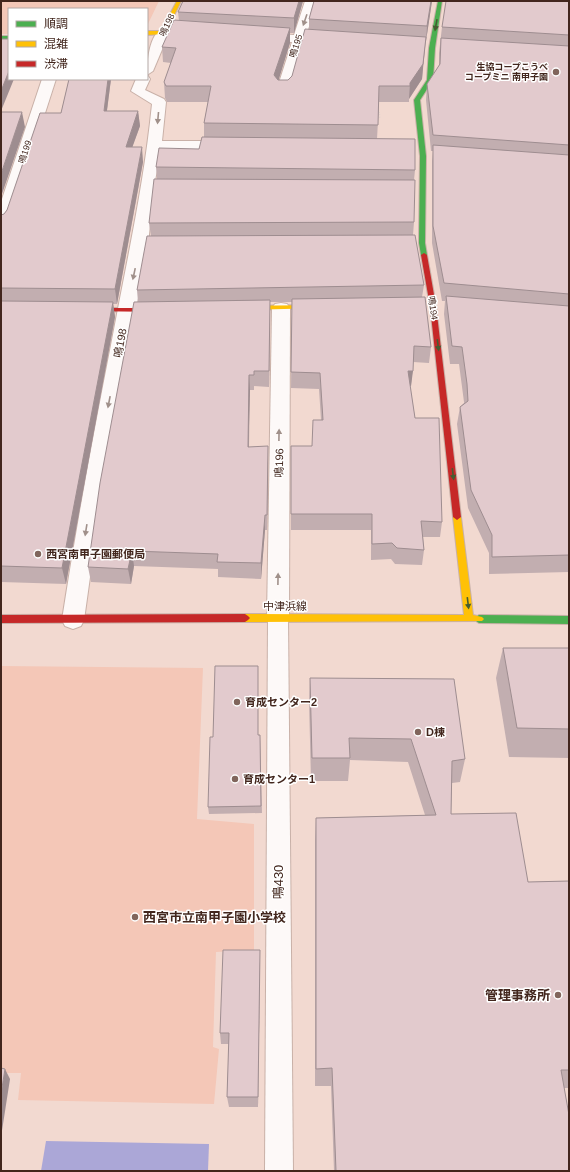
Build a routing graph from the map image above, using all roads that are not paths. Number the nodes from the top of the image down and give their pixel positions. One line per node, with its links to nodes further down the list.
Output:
1 (179, 1): 4 (street, 鳴198)
2 (311, 1): 8 (street, 鳴195, one-way to 8)
3 (440, 1): 11 (street, 鳴194, one-way to 11)
4 (164, 31): 5 (street); 6 (street); 13 (street, 鳴198)
5 (180, 31)
6 (148, 33)
7 (251, 36): 8 (street)
8 (298, 39): 9 (street); 16 (street, 鳴195)
9 (346, 42)
10 (417, 47): 11 (street)
11 (432, 48): 12 (street); 20 (street, 鳴194)
12 (448, 49)
13 (148, 69)
14 (50, 80): 24 (street, 鳴199)
15 (143, 80): 17 (street, 鳴198, one-way to 17)
16 (283, 92)
17 (156, 144): 18 (street); 29 (street, 鳴198, one-way to 29)
18 (242, 145)
19 (406, 147): 20 (street)
20 (422, 151): 21 (street); 23 (street, 鳴194)
21 (438, 157)
22 (406, 188): 23 (street)
23 (422, 188): 33 (street, 鳴194, one-way to 33)
24 (1, 225)
25 (334, 307): 27 (street)
26 (234, 308): 27 (street)
27 (281, 308): 31 (street, 鳴196, one-way to 27)
28 (79, 310): 29 (street)
29 (126, 310): 30 (street); 34 (street, 鳴198, one-way to 34)
30 (172, 310)
31 (278, 618): 33 (street, 中津浜線); 34 (street, 中津浜線); 36 (lane, 鳴430)
32 (1, 619): 34 (street, 中津浜線)
33 (470, 619): 35 (street, 中津浜線)
34 (72, 620)
35 (569, 620)
36 (279, 1171)

